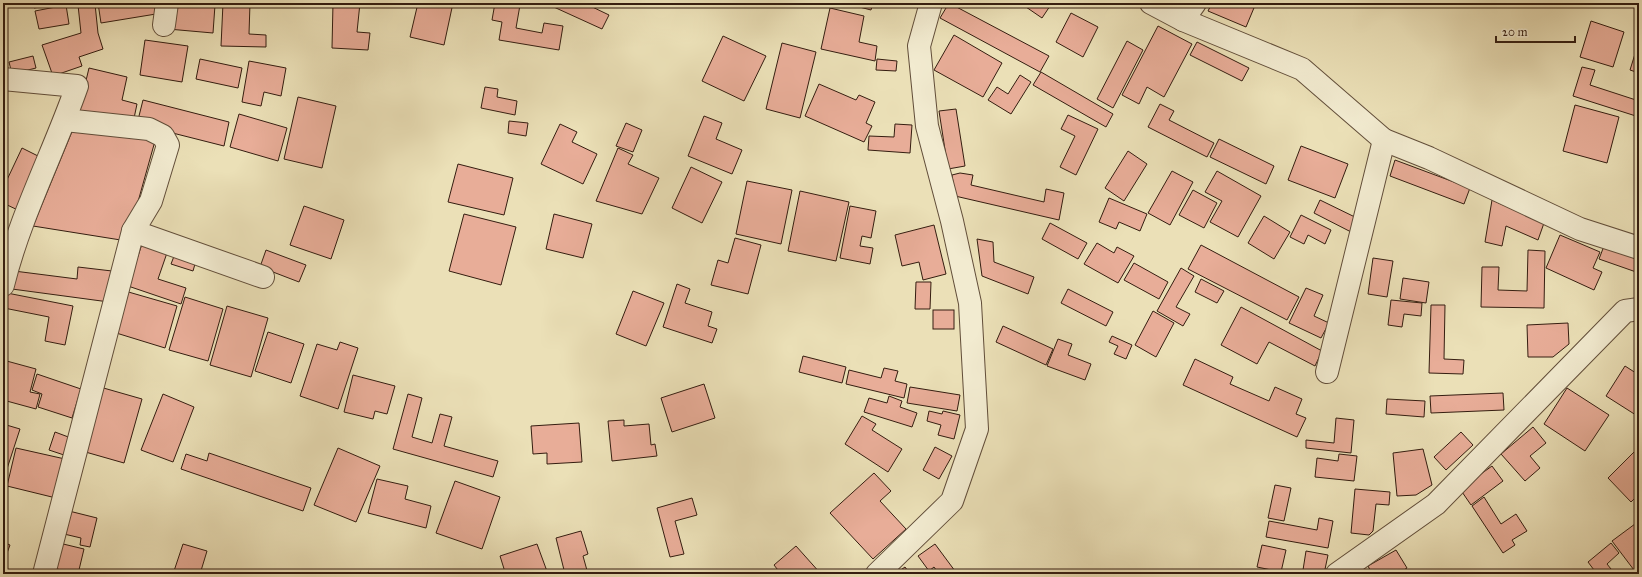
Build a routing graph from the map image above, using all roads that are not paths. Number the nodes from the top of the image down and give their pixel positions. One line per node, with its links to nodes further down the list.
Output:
1 (167, 3): 5 (street)
2 (931, 3): 16 (street)
3 (1151, 3): 4 (street)
4 (1189, 11): 8 (street)
5 (164, 25)
6 (3, 79): 7 (street)
7 (65, 120): 9 (street); 12 (street)
8 (1384, 140): 10 (street); 14 (street)
9 (133, 231): 11 (street); 15 (street)
10 (1639, 248)
11 (263, 277)
12 (3, 285)
13 (1639, 309): 17 (street)
14 (1327, 372)
15 (44, 574)
16 (877, 574)
17 (1337, 574)

